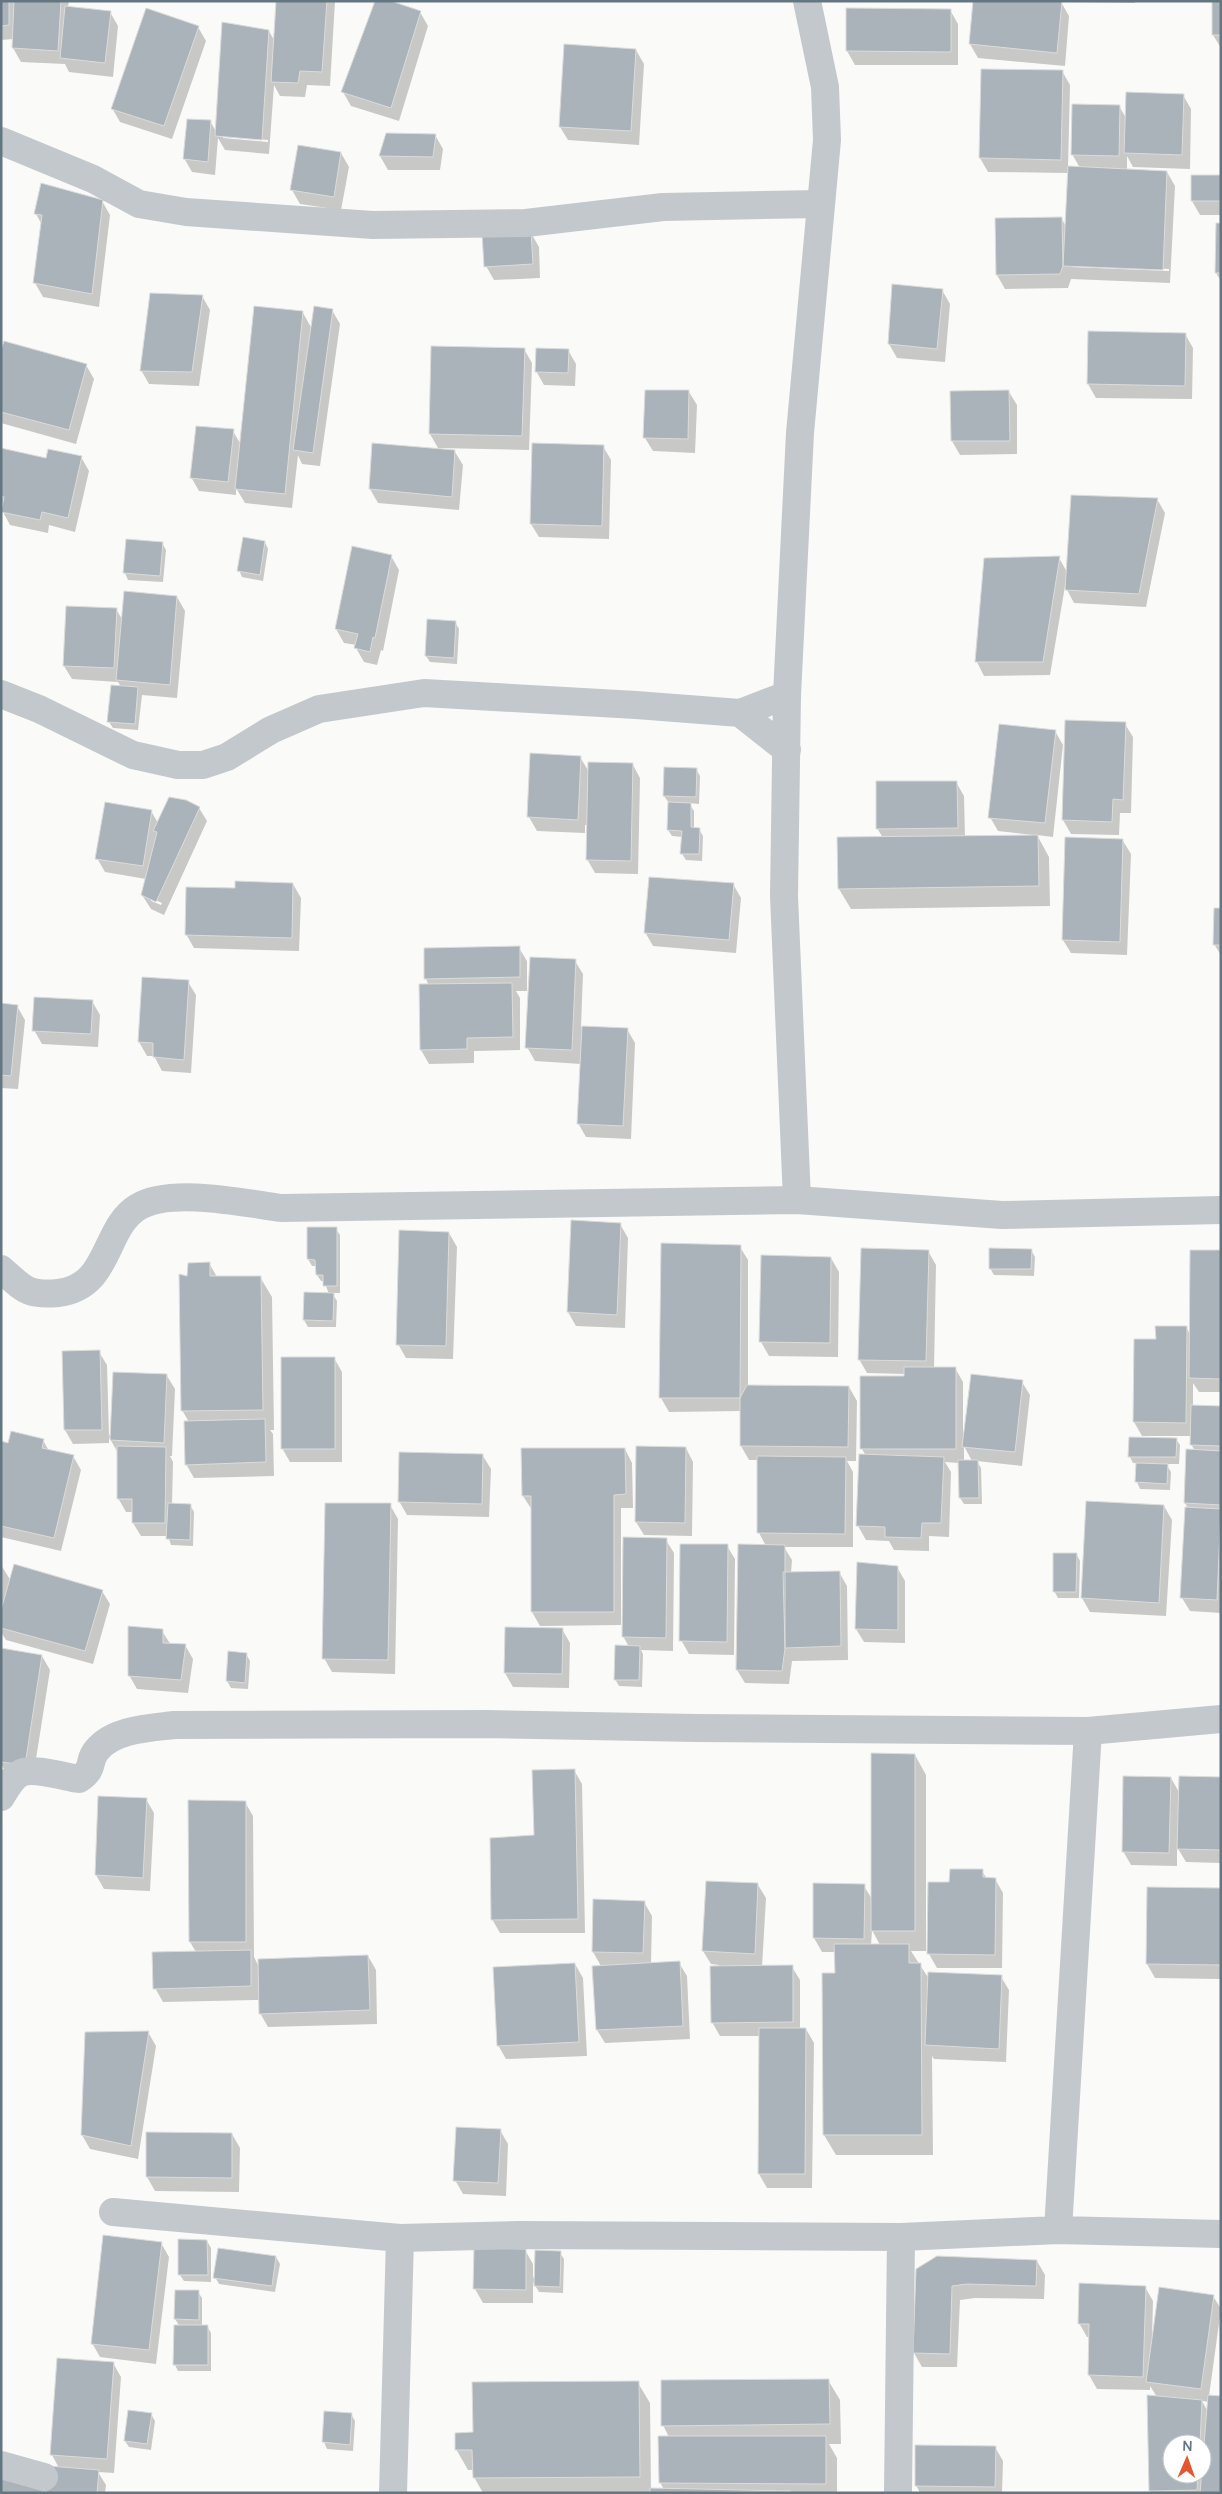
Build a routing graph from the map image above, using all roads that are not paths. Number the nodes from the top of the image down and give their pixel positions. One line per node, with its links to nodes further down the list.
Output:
1 (807, 1): 3 (street)
2 (1, 141): 3 (street)
3 (820, 204): 5 (street)
4 (1, 694): 6 (street)
5 (787, 695): 6 (street); 7 (street)
6 (740, 713): 7 (street)
7 (787, 750): 8 (street)
8 (797, 1200): 9 (street); 10 (street)
9 (1221, 1210)
10 (1, 1269)
11 (1221, 1719): 12 (street)
12 (1088, 1730): 13 (street); 15 (street)
13 (1, 1797)
14 (113, 2212): 18 (street)
15 (1058, 2230): 16 (street); 17 (street)
16 (1221, 2234)
17 (901, 2237): 18 (street); 22 (street)
18 (400, 2238): 21 (street)
19 (1, 2465): 20 (street)
20 (44, 2477)
21 (393, 2493)
22 (898, 2493)

